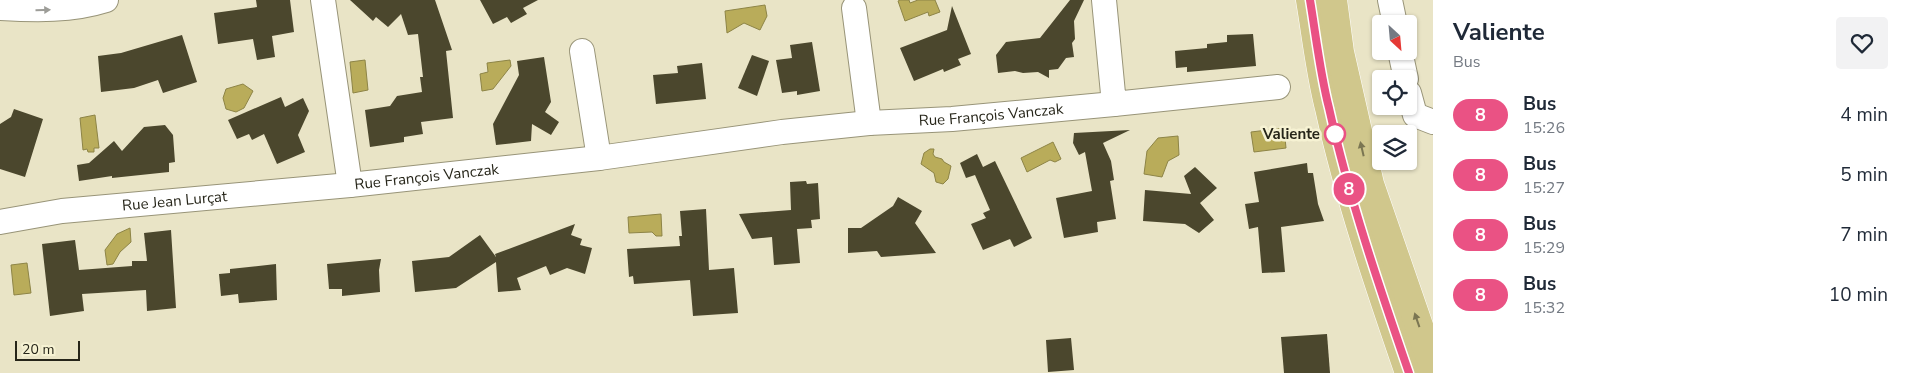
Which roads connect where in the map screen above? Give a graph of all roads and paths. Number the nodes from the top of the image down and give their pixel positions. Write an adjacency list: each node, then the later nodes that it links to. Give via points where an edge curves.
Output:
1 (323, 0): 17 (street, Rue François Vanczak)
2 (1104, 0): 12 (street)
3 (1310, 0): 20 (main road, via 1328,106 1354,209)
4 (1333, 0): 19 (main road, one-way to 4, via 1370,184 1340,52)
5 (1390, 0): 9 (street)
6 (96, 3): 7 (street, one-way to 6, via 39,10)
7 (0, 8)
8 (854, 8): 15 (street)
9 (1393, 15)
10 (582, 51): 16 (street)
11 (1278, 87): 12 (street, Rue François Vanczak)
12 (1114, 104): 15 (street, Rue François Vanczak)
13 (1415, 115): 14 (street)
14 (1433, 122)
15 (869, 123): 16 (street, Rue François Vanczak)
16 (599, 158): 17 (street, Rue François Vanczak)
17 (350, 186): 18 (street, Rue Jean Lurçat, via 62,211)
18 (0, 222)
19 (1433, 366)
20 (1409, 373)

